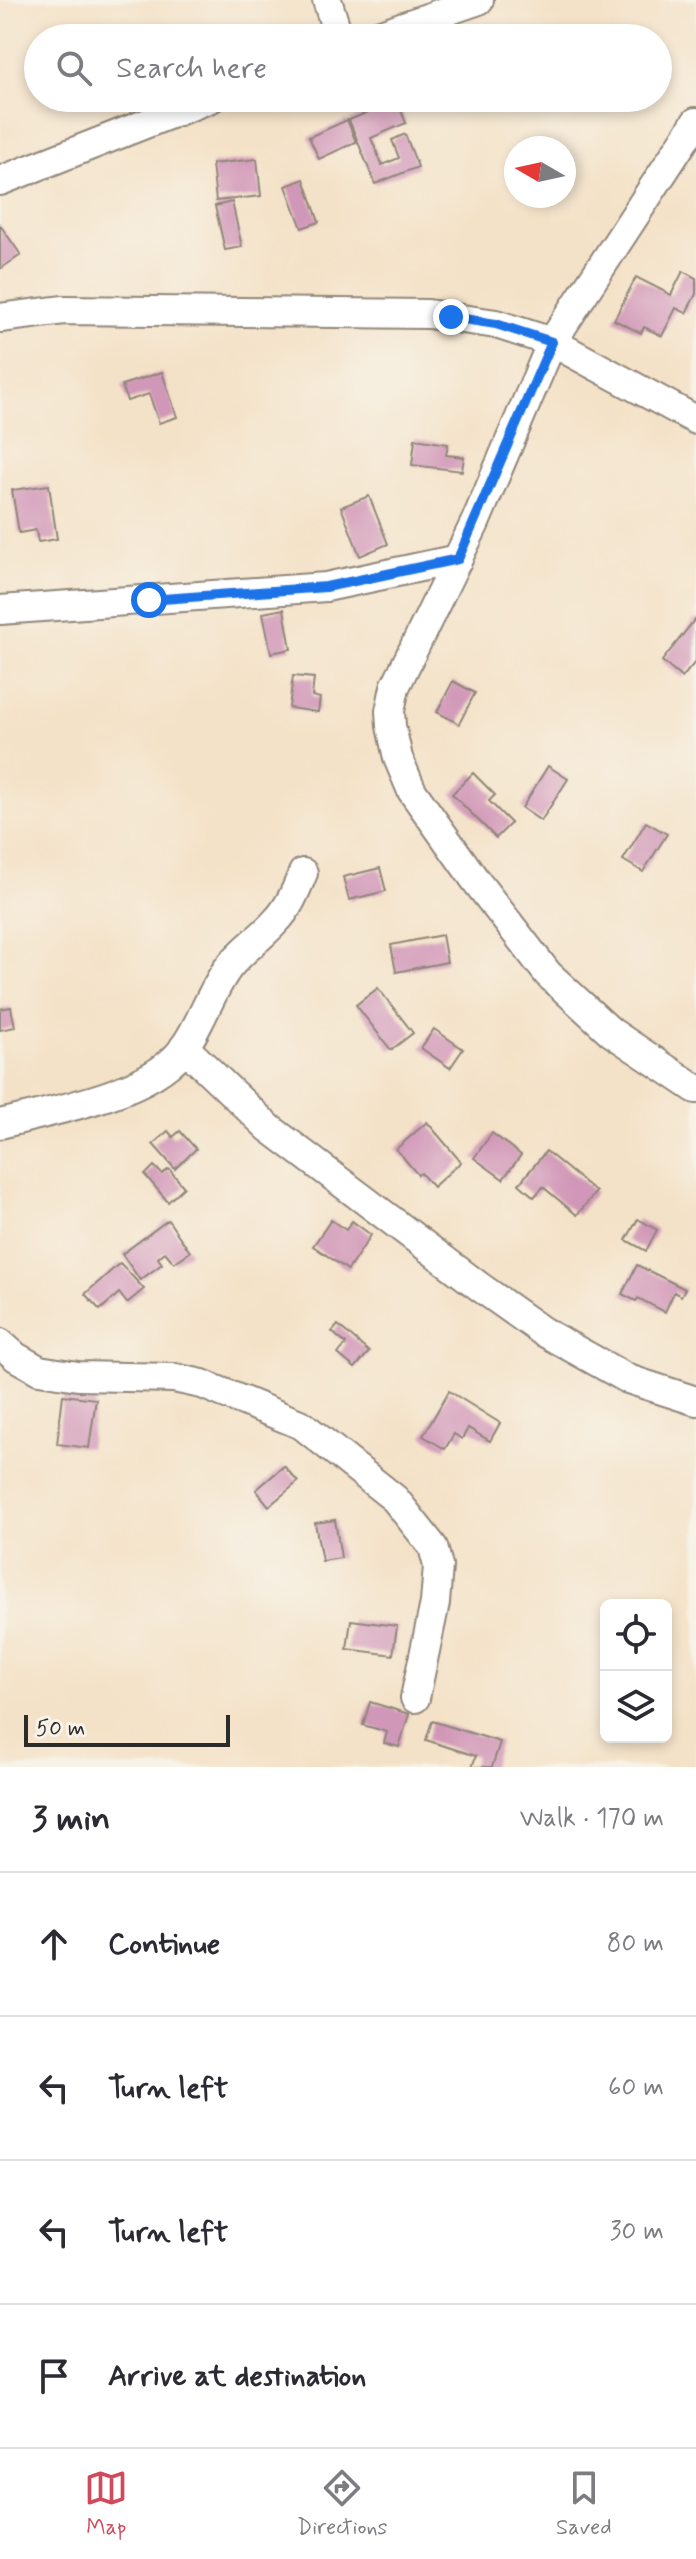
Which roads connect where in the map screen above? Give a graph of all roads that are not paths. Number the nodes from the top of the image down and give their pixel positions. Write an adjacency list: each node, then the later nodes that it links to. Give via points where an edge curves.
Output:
1 (327, 0): 3 (street)
2 (479, 0): 4 (street)
3 (335, 24)
4 (410, 24)
5 (175, 112): 7 (street)
6 (696, 122): 9 (street)
7 (0, 181)
8 (0, 318): 9 (street, via 64,310 428,314 496,324)
9 (552, 342): 10 (street); 11 (street)
10 (696, 420)
11 (458, 559): 12 (street, via 326,587); 15 (street, via 391,700 393,737 412,791 548,974 611,1032)
12 (0, 610)
13 (303, 873): 14 (street, via 278,920 213,990)
14 (184, 1047): 16 (street, via 170,1062 124,1089); 18 (street, via 269,1128 542,1331 628,1379)
15 (696, 1089)
16 (0, 1124)
17 (0, 1343): 19 (street, via 39,1370 202,1384 302,1425 395,1499 433,1547 438,1566)
18 (696, 1401)
19 (415, 1698)

